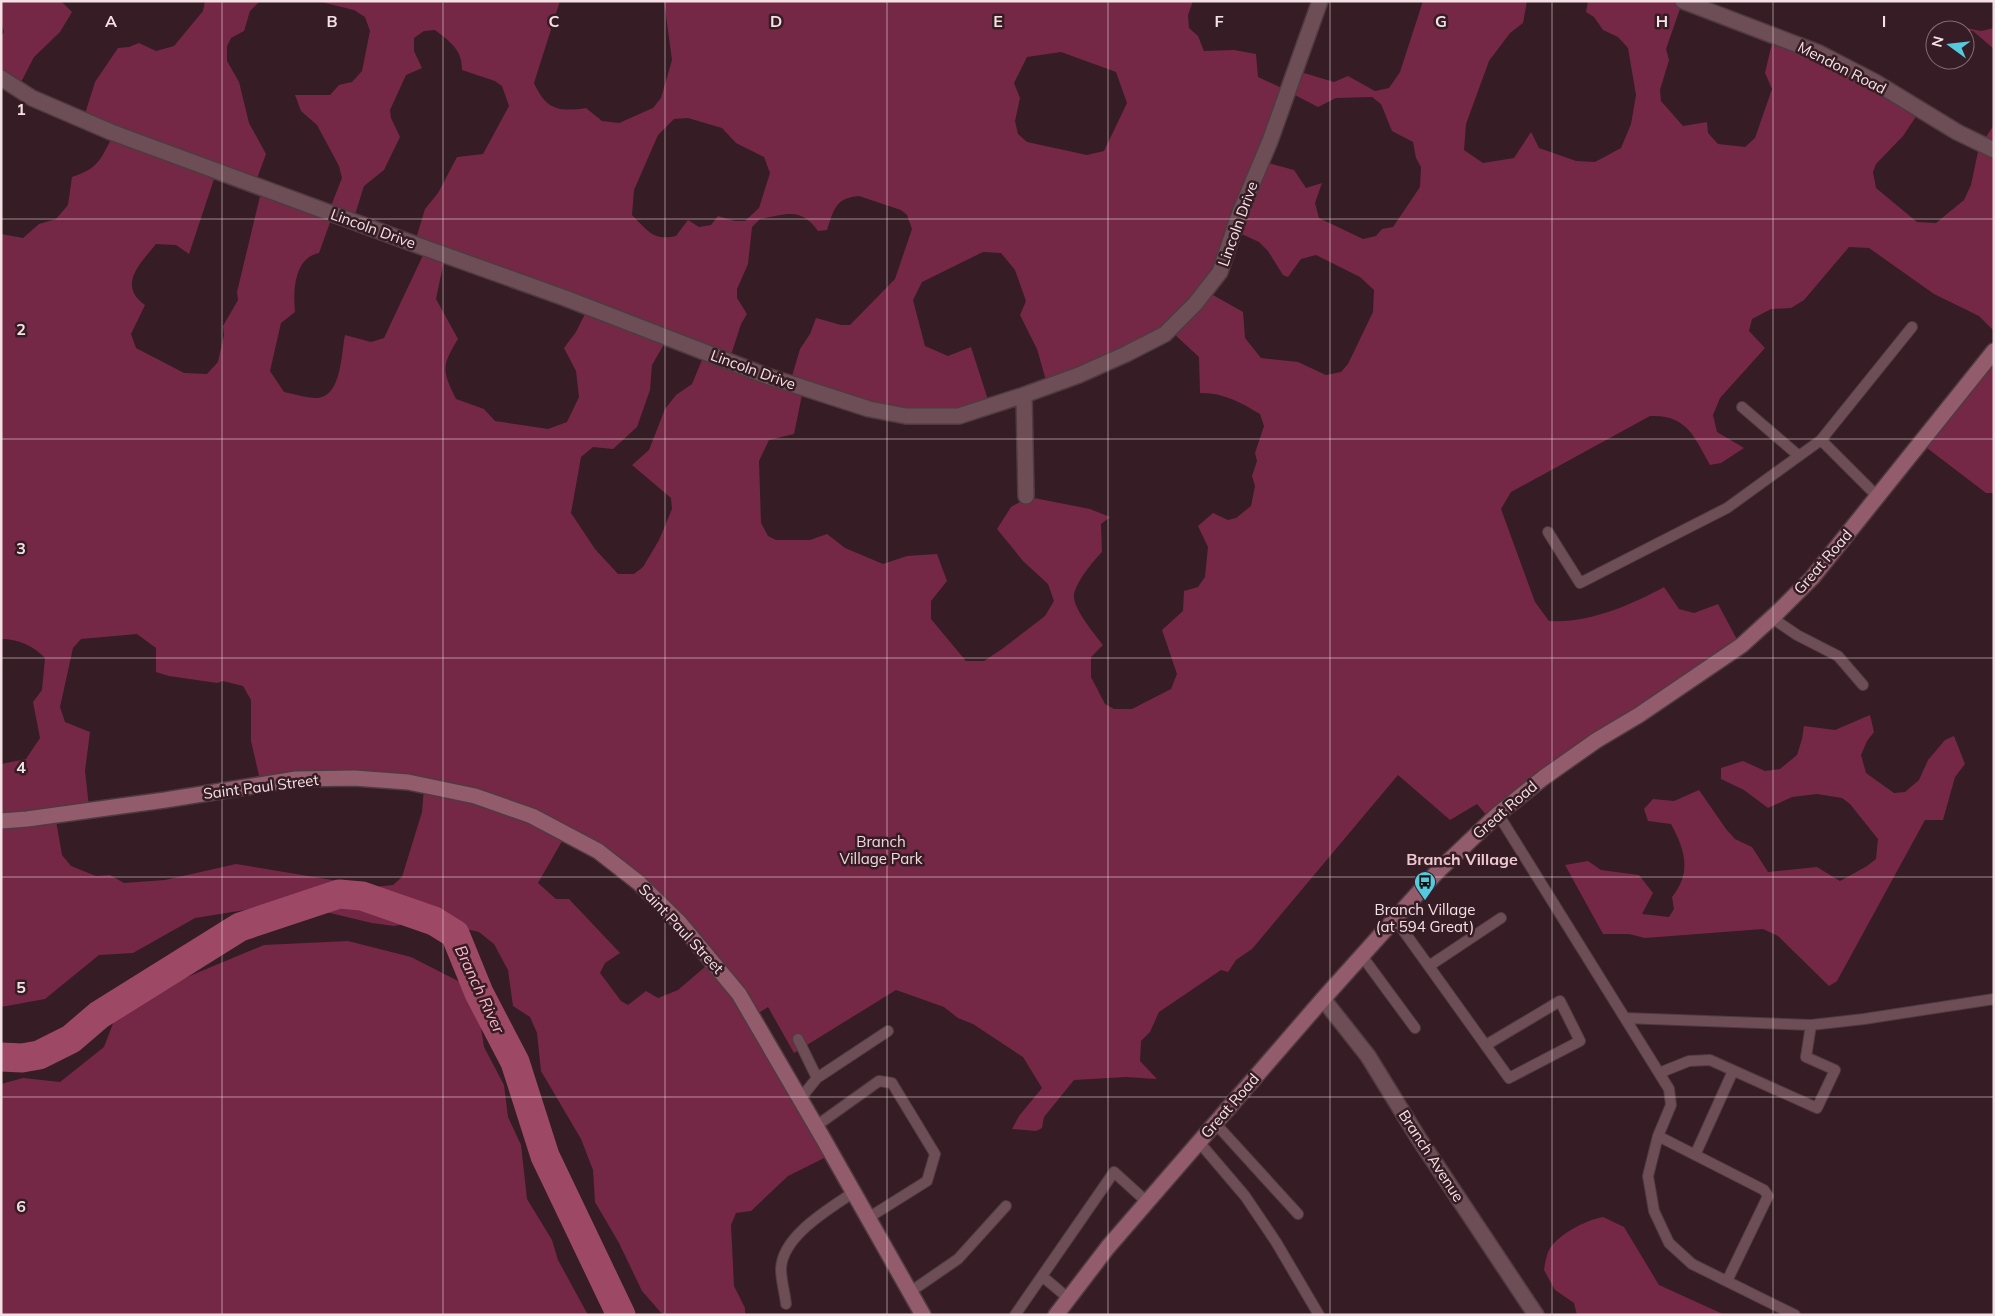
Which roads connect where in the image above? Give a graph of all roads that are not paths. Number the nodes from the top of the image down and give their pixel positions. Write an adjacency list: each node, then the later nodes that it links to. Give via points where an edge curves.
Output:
1 (1320, 1): 7 (street, Lincoln Drive, via 1220,272 1195,304 1165,334 1079,375)
2 (1683, 1): 4 (street, Mendon Road, via 1820,53)
3 (1, 78): 7 (street, Lincoln Drive, via 32,98 111,132 823,396 869,410 915,416 959,416)
4 (1994, 150)
5 (1912, 327): 9 (lane)
6 (1994, 351): 12 (main road, Great Road)
7 (1024, 395): 11 (street)
8 (1742, 407): 10 (lane)
9 (1821, 440): 10 (lane); 12 (lane)
10 (1799, 456): 13 (lane, via 1728,508 1580,583)
11 (1026, 496)
12 (1878, 497): 14 (main road, Great Road, via 1812,578)
13 (1548, 532)
14 (1772, 618): 15 (lane, via 1838,656); 16 (main road, Great Road, via 1742,644 1543,778)
15 (1863, 685)
16 (1498, 814): 19 (main road, Great Road, via 1437,872); 24 (lane)
17 (1, 820): 33 (main road, Saint Paul Street, via 27,819 296,780 354,778 408,782 475,796 532,816 598,851 639,883 679,922 739,994)
18 (1501, 918): 21 (lane)
19 (1395, 919): 20 (main road, Great Road); 21 (lane)
20 (1362, 956): 22 (main road, Great Road); 26 (lane)
21 (1429, 966): 29 (lane)
22 (1323, 999): 34 (main road, Great Road); 53 (street, Branch Avenue, via 1368,1056)
23 (1994, 999): 25 (lane)
24 (1625, 1018): 25 (lane); 31 (lane)
25 (1811, 1025): 30 (lane, via 1806,1057 1835,1070 1818,1108)
26 (1415, 1028)
27 (888, 1031): 32 (lane)
28 (798, 1039): 32 (lane)
29 (1486, 1045): 29 (lane, via 1509,1078 1580,1041 1560,1001)
30 (1733, 1070): 31 (lane, via 1710,1060 1689,1060); 38 (lane)
31 (1659, 1073): 36 (lane, via 1669,1089 1671,1105)
32 (817, 1078): 33 (lane)
33 (800, 1100): 35 (main road, Saint Paul Street)
34 (1215, 1124): 37 (main road, Great Road); 42 (lane)
35 (816, 1126): 39 (main road, Saint Paul Street); 43 (lane, via 879,1081 892,1083 935,1154 927,1181)
36 (1658, 1136): 38 (lane); 45 (lane, via 1648,1176 1654,1211 1669,1243 1692,1264)
37 (1199, 1142): 40 (main road, Great Road); 52 (lane, via 1245,1196)
38 (1694, 1154): 45 (lane, via 1764,1190 1768,1196)
39 (854, 1192): 43 (main road, Saint Paul Street); 48 (lane, via 796,1235 786,1251 781,1268)
40 (1146, 1202): 44 (lane, via 1114,1172); 47 (main road, Great Road)
41 (1006, 1206): 46 (lane, via 958,1259)
42 (1298, 1214)
43 (868, 1218): 46 (main road, Saint Paul Street)
44 (1042, 1276): 47 (lane); 50 (lane)
45 (1727, 1281): 54 (lane)
46 (910, 1292): 49 (main road, Saint Paul Street)
47 (1068, 1298): 51 (main road, Great Road)
48 (786, 1304)
49 (923, 1315)
50 (1015, 1315)
51 (1056, 1315)
52 (1319, 1315)
53 (1536, 1315)
54 (1795, 1315)

